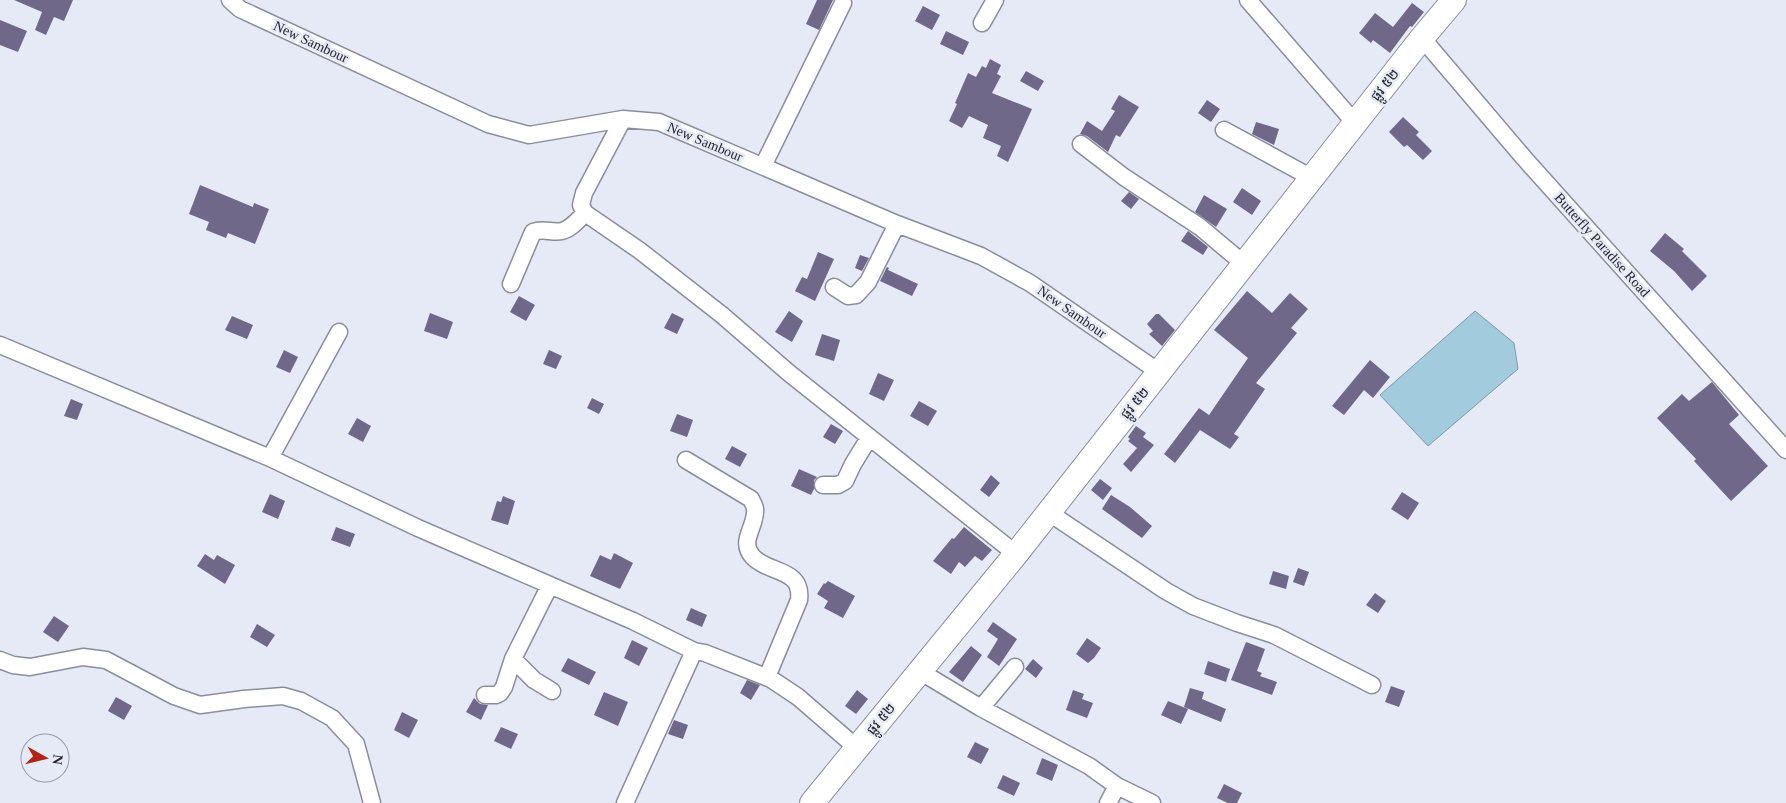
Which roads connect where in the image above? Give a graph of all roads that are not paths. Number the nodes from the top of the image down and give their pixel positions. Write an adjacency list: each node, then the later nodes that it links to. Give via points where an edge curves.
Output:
1 (230, 0): 8 (street, New Sambour, via 240,9 488,124 528,135)
2 (995, 0): 6 (street)
3 (1248, 0): 9 (street)
4 (1454, 0): 7 (street, ផ្លូវ ៥២)
5 (843, 3): 12 (street)
6 (982, 23)
7 (1422, 38): 9 (street, ផ្លូវ ៥២); 23 (street, Butterfly Paradise Road, via 1524,158)
8 (623, 118): 12 (street, New Sambour, via 659,122); 14 (street, via 584,193 580,205)
9 (1355, 123): 13 (street, ផ្លូវ ៥២)
10 (1224, 130): 13 (street)
11 (1081, 144): 16 (street, via 1200,227)
12 (763, 166): 15 (street, New Sambour)
13 (1312, 178): 16 (street, ផ្លូវ ៥២)
14 (585, 213): 17 (street, via 561,231 533,232); 22 (street, via 639,250 722,315)
15 (897, 224): 18 (street, via 872,274 856,295 848,296); 21 (street, New Sambour, via 981,256 1030,283)
16 (1244, 264): 21 (street, ផ្លូវ ៥២)
17 (511, 284)
18 (834, 287)
19 (339, 332): 24 (street)
20 (0, 345): 24 (street)
21 (1159, 372): 27 (street, ផ្លូវ ៥២)
22 (869, 438): 26 (street, via 845,481 838,486); 28 (street)
23 (1786, 450)
24 (270, 458): 29 (street, via 418,528)
25 (686, 460): 35 (street, via 751,499 755,508 747,539 748,548 753,557 794,579 799,587 799,600)
26 (823, 485)
27 (1048, 512): 28 (street, ផ្លូវ ៥២); 36 (street, via 1166,591 1194,606 1274,635)
28 (1016, 554): 34 (street, ផ្លូវ ៥២)
29 (550, 585): 30 (street); 31 (street)
30 (694, 651): 35 (street); 43 (street)
31 (513, 659): 37 (street, via 534,680); 38 (street, via 500,693)
32 (0, 660): 42 (street, via 13,666 30,667 84,658 106,660 174,696 200,705 283,696 301,700 332,718 356,744)
33 (1015, 667): 39 (street)
34 (921, 672): 39 (street); 40 (street, ផ្លូវ ៥២)
35 (767, 677): 40 (street, via 798,697)
36 (1372, 685)
37 (552, 691)
38 (485, 695)
39 (981, 708): 41 (street, via 1089,766)
40 (856, 748): 44 (street, ផ្លូវ ៥២)
41 (1117, 786): 45 (street); 46 (street)
42 (372, 803)
43 (625, 803)
44 (812, 803)
45 (1108, 803)
46 (1152, 803)

